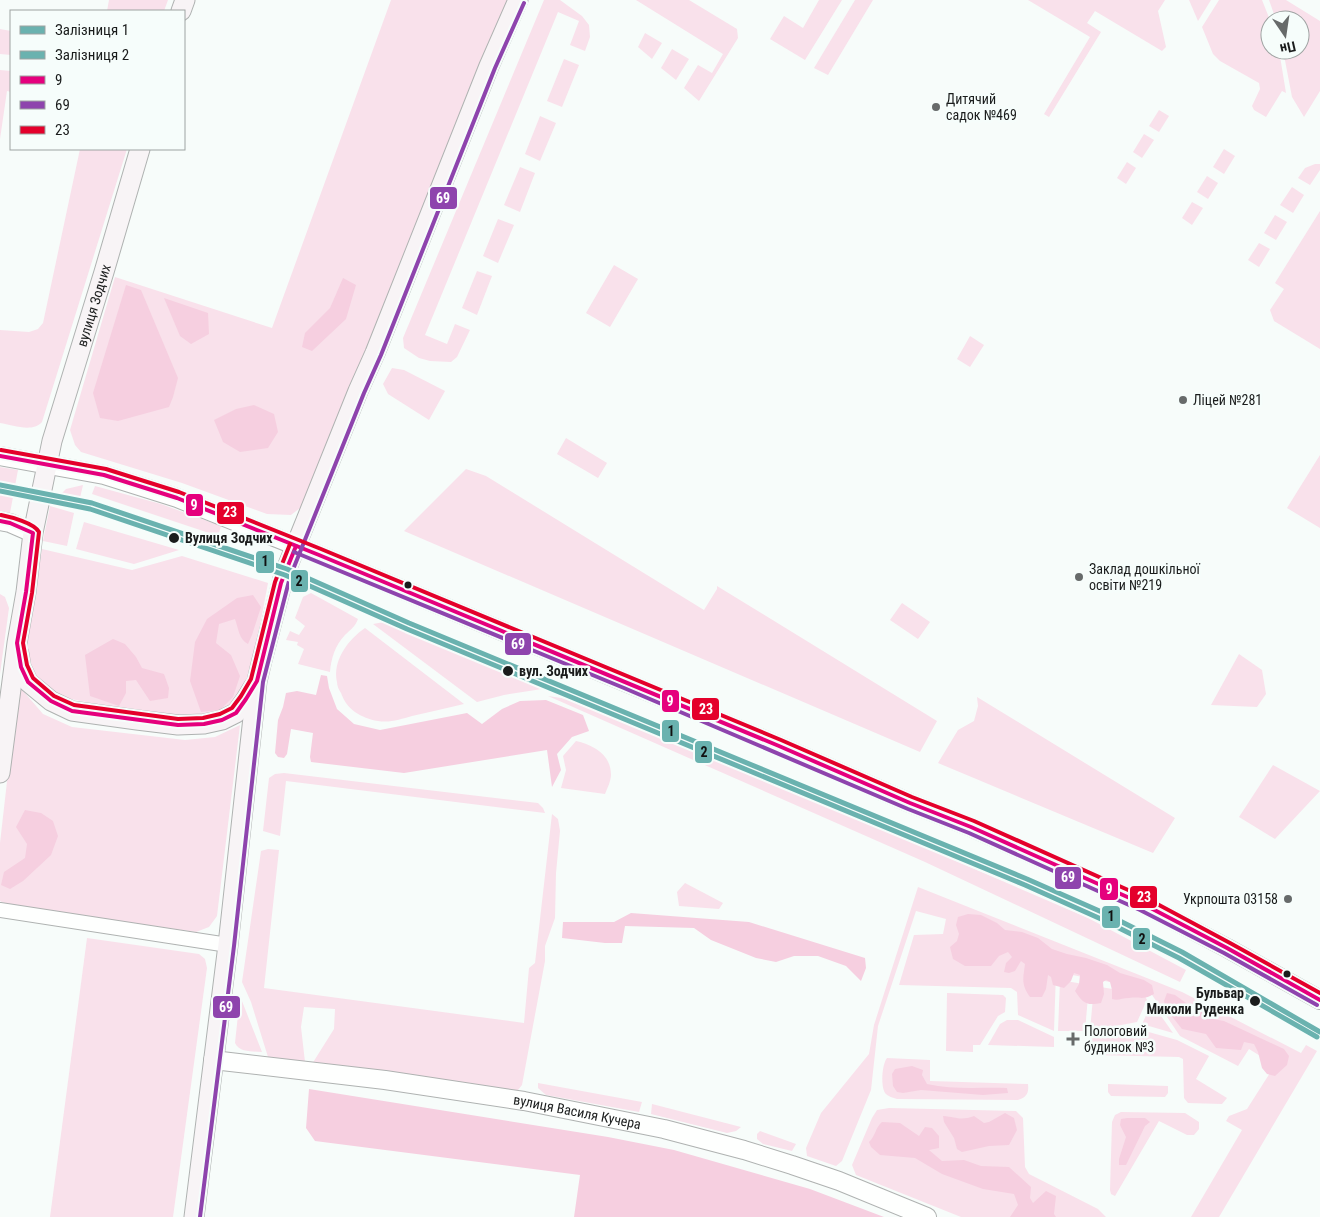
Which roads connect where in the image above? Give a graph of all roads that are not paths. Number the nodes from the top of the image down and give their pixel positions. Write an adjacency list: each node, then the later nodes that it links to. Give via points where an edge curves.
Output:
1 (518, 0): 7 (main road)
2 (140, 150): 4 (main road, вулиця Зодчих)
3 (0, 456): 4 (street)
4 (47, 464): 6 (main road, вулиця Зодчих); 7 (street, via 104,475 177,498)
5 (0, 521): 6 (street, via 10,522)
6 (33, 534): 8 (main road, вулиця Зодчих)
7 (296, 546): 9 (main road, via 281,583); 13 (street, via 971,827 1143,904)
8 (17, 643): 9 (main road, via 21,667 28,682 51,701 72,711 178,725 204,724 236,713); 10 (main road, вулиця Зодчих)
9 (257, 681): 12 (main road)
10 (0, 773)
11 (0, 910): 12 (street)
12 (228, 945): 14 (main road)
13 (1320, 1000)
14 (213, 1060): 15 (main road); 16 (street, вулиця Василя Кучера, via 385,1080 524,1101 633,1123 792,1165)
15 (194, 1217)
16 (927, 1217)

